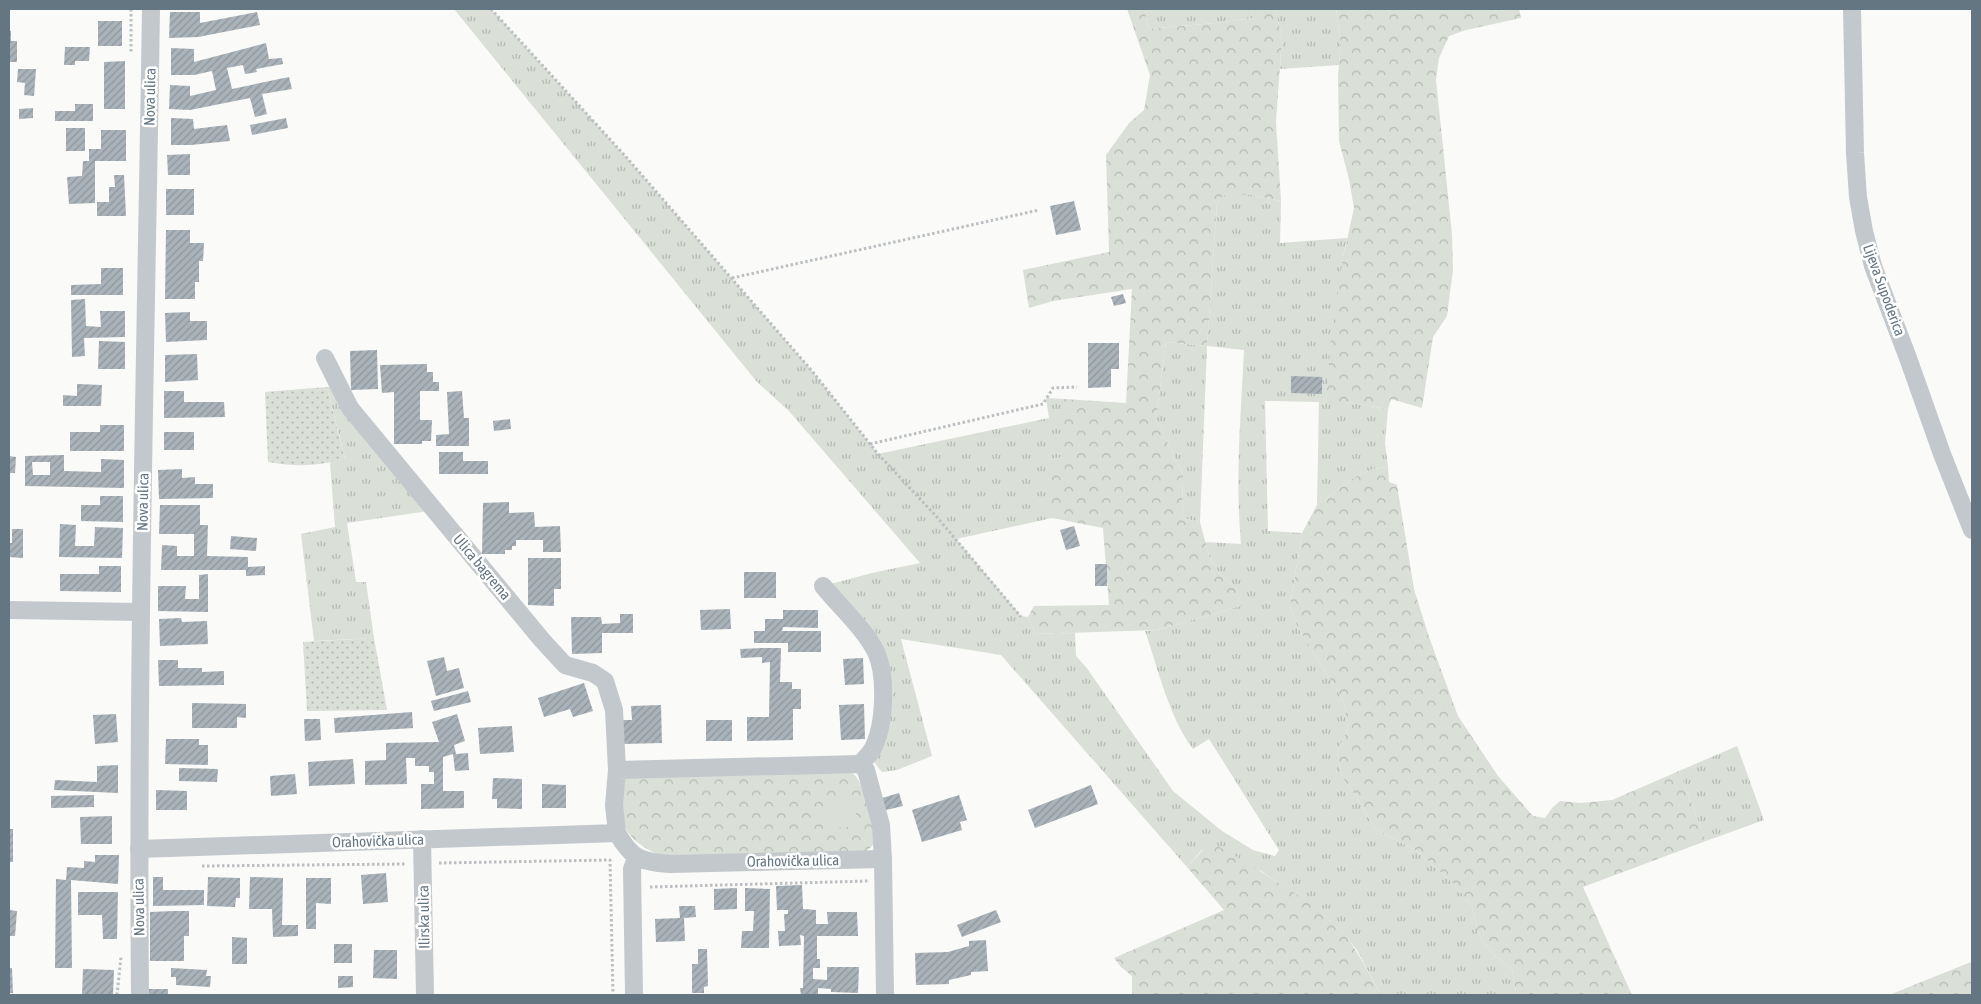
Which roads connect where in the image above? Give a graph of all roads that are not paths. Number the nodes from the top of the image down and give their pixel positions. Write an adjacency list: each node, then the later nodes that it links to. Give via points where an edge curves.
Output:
1 (151, 9): 7 (street, Nova ulica)
2 (1852, 9): 4 (street, Lijeva Supoderica, via 1855,153 1864,231 1873,266)
3 (325, 358): 9 (street, Ulica bagrema, via 350,408 542,640 565,665 593,673 605,681 614,710)
4 (1972, 530)
5 (823, 586): 8 (street, via 860,630 875,651 880,665 882,706 879,732 872,750)
6 (9, 610): 7 (street)
7 (141, 612): 12 (street, Nova ulica)
8 (860, 764): 9 (street); 14 (street, via 866,770 881,825)
9 (617, 770): 10 (street, via 614,805)
10 (617, 833): 11 (street, Orahovička ulica); 13 (street)
11 (422, 839): 12 (street, Orahovička ulica); 16 (street, Ilirska ulica)
12 (139, 849): 15 (street, Nova ulica)
13 (636, 858): 14 (street, Orahovička ulica, via 670,864); 17 (street, via 632,870)
14 (883, 859): 18 (street)
15 (140, 995)
16 (425, 995)
17 (634, 995)
18 (885, 995)

